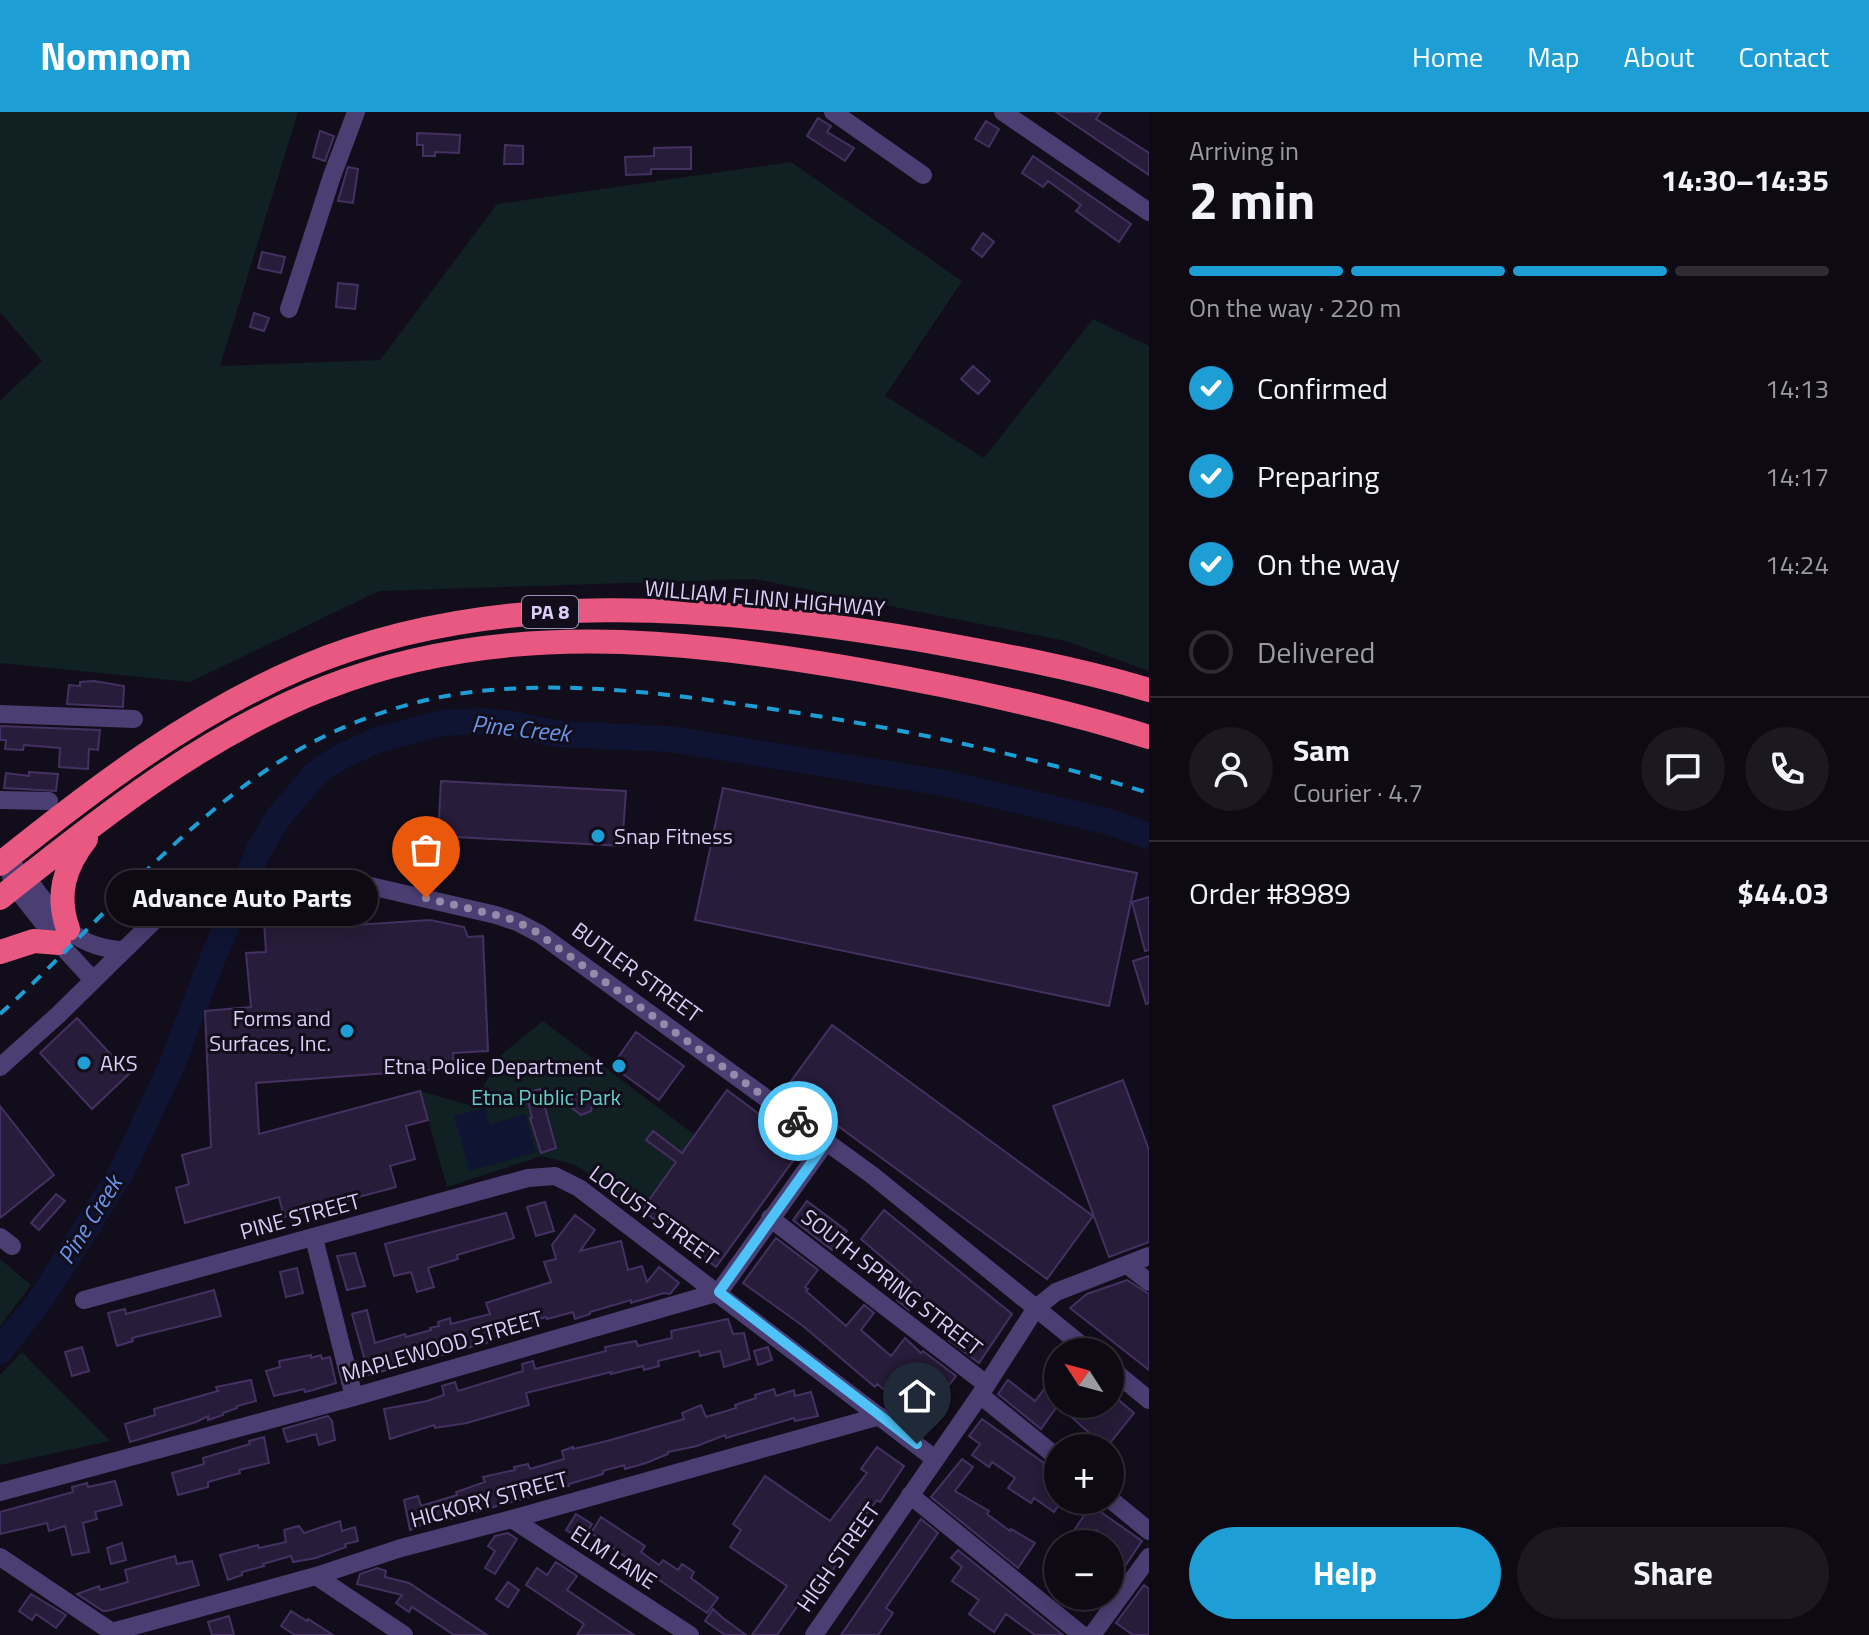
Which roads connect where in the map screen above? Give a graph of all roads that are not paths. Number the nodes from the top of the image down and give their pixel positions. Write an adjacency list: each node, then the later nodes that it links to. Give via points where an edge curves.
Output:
1 (356, 112): 6 (street)
2 (833, 112): 4 (street)
3 (1003, 112): 5 (street)
4 (923, 175)
5 (1149, 212)
6 (289, 309)
7 (1149, 690): 14 (highway, WILLIAM FLINN HIGHWAY / PA 8, via 981,651 740,617 603,611 456,623 334,655 241,697 147,753)
8 (0, 714): 9 (street)
9 (134, 719)
10 (1149, 737): 13 (highway, PA 8, via 983,693 812,662 624,641 516,643 406,663 298,700 218,740)
11 (0, 800): 12 (street)
12 (49, 801)
13 (104, 818): 15 (highway, PA 8); 16 (highway, via 65,874)
14 (2, 860): 15 (street)
15 (14, 887): 16 (street)
16 (63, 936): 17 (street, via 93,947); 18 (highway); 19 (street)
17 (124, 950): 19 (street, BUTLER STREET); 21 (street, BUTLER STREET, via 176,901 218,886 274,878 358,881 496,915 525,925)
18 (0, 952)
19 (93, 980): 20 (street, BUTLER STREET)
20 (0, 1067)
21 (826, 1142): 23 (street); 30 (street, BUTLER STREET)
22 (528, 1178): 24 (street, PINE STREET); 28 (street, LOCUST STREET, via 555,1176 579,1188)
23 (770, 1218): 28 (street); 33 (street, SOUTH SPRING STREET)
24 (314, 1238): 29 (street, PINE STREET); 34 (street)
25 (1149, 1256): 26 (street)
26 (1127, 1265): 27 (street); 30 (street, via 1056,1292)
27 (1149, 1282)
28 (719, 1292): 34 (street, MAPLEWOOD STREET); 36 (street, LOCUST STREET)
29 (84, 1300)
30 (1036, 1308): 31 (street, BUTLER STREET); 33 (street, HIGH STREET)
31 (1073, 1338)
32 (1124, 1379): 35 (street)
33 (983, 1390): 37 (street); 38 (street, HIGH STREET)
34 (354, 1397): 39 (street, MAPLEWOOD STREET)
35 (1149, 1400)
36 (880, 1416): 38 (street, LOCUST STREET); 42 (street, HICKORY STREET)
37 (1044, 1445)
38 (935, 1459): 40 (street, HIGH STREET)
39 (0, 1492)
40 (910, 1495): 49 (street, HIGH STREET); 50 (street)
41 (1124, 1510): 43 (street)
42 (512, 1519): 46 (street, HICKORY STREET); 48 (street, ELM LANE)
43 (1149, 1531)
44 (0, 1557): 46 (street, HICKORY STREET, via 112,1632)
45 (1149, 1557): 51 (street)
46 (316, 1576): 47 (street)
47 (404, 1635)
48 (690, 1635)
49 (814, 1635)
50 (1082, 1635)
51 (1092, 1635)

